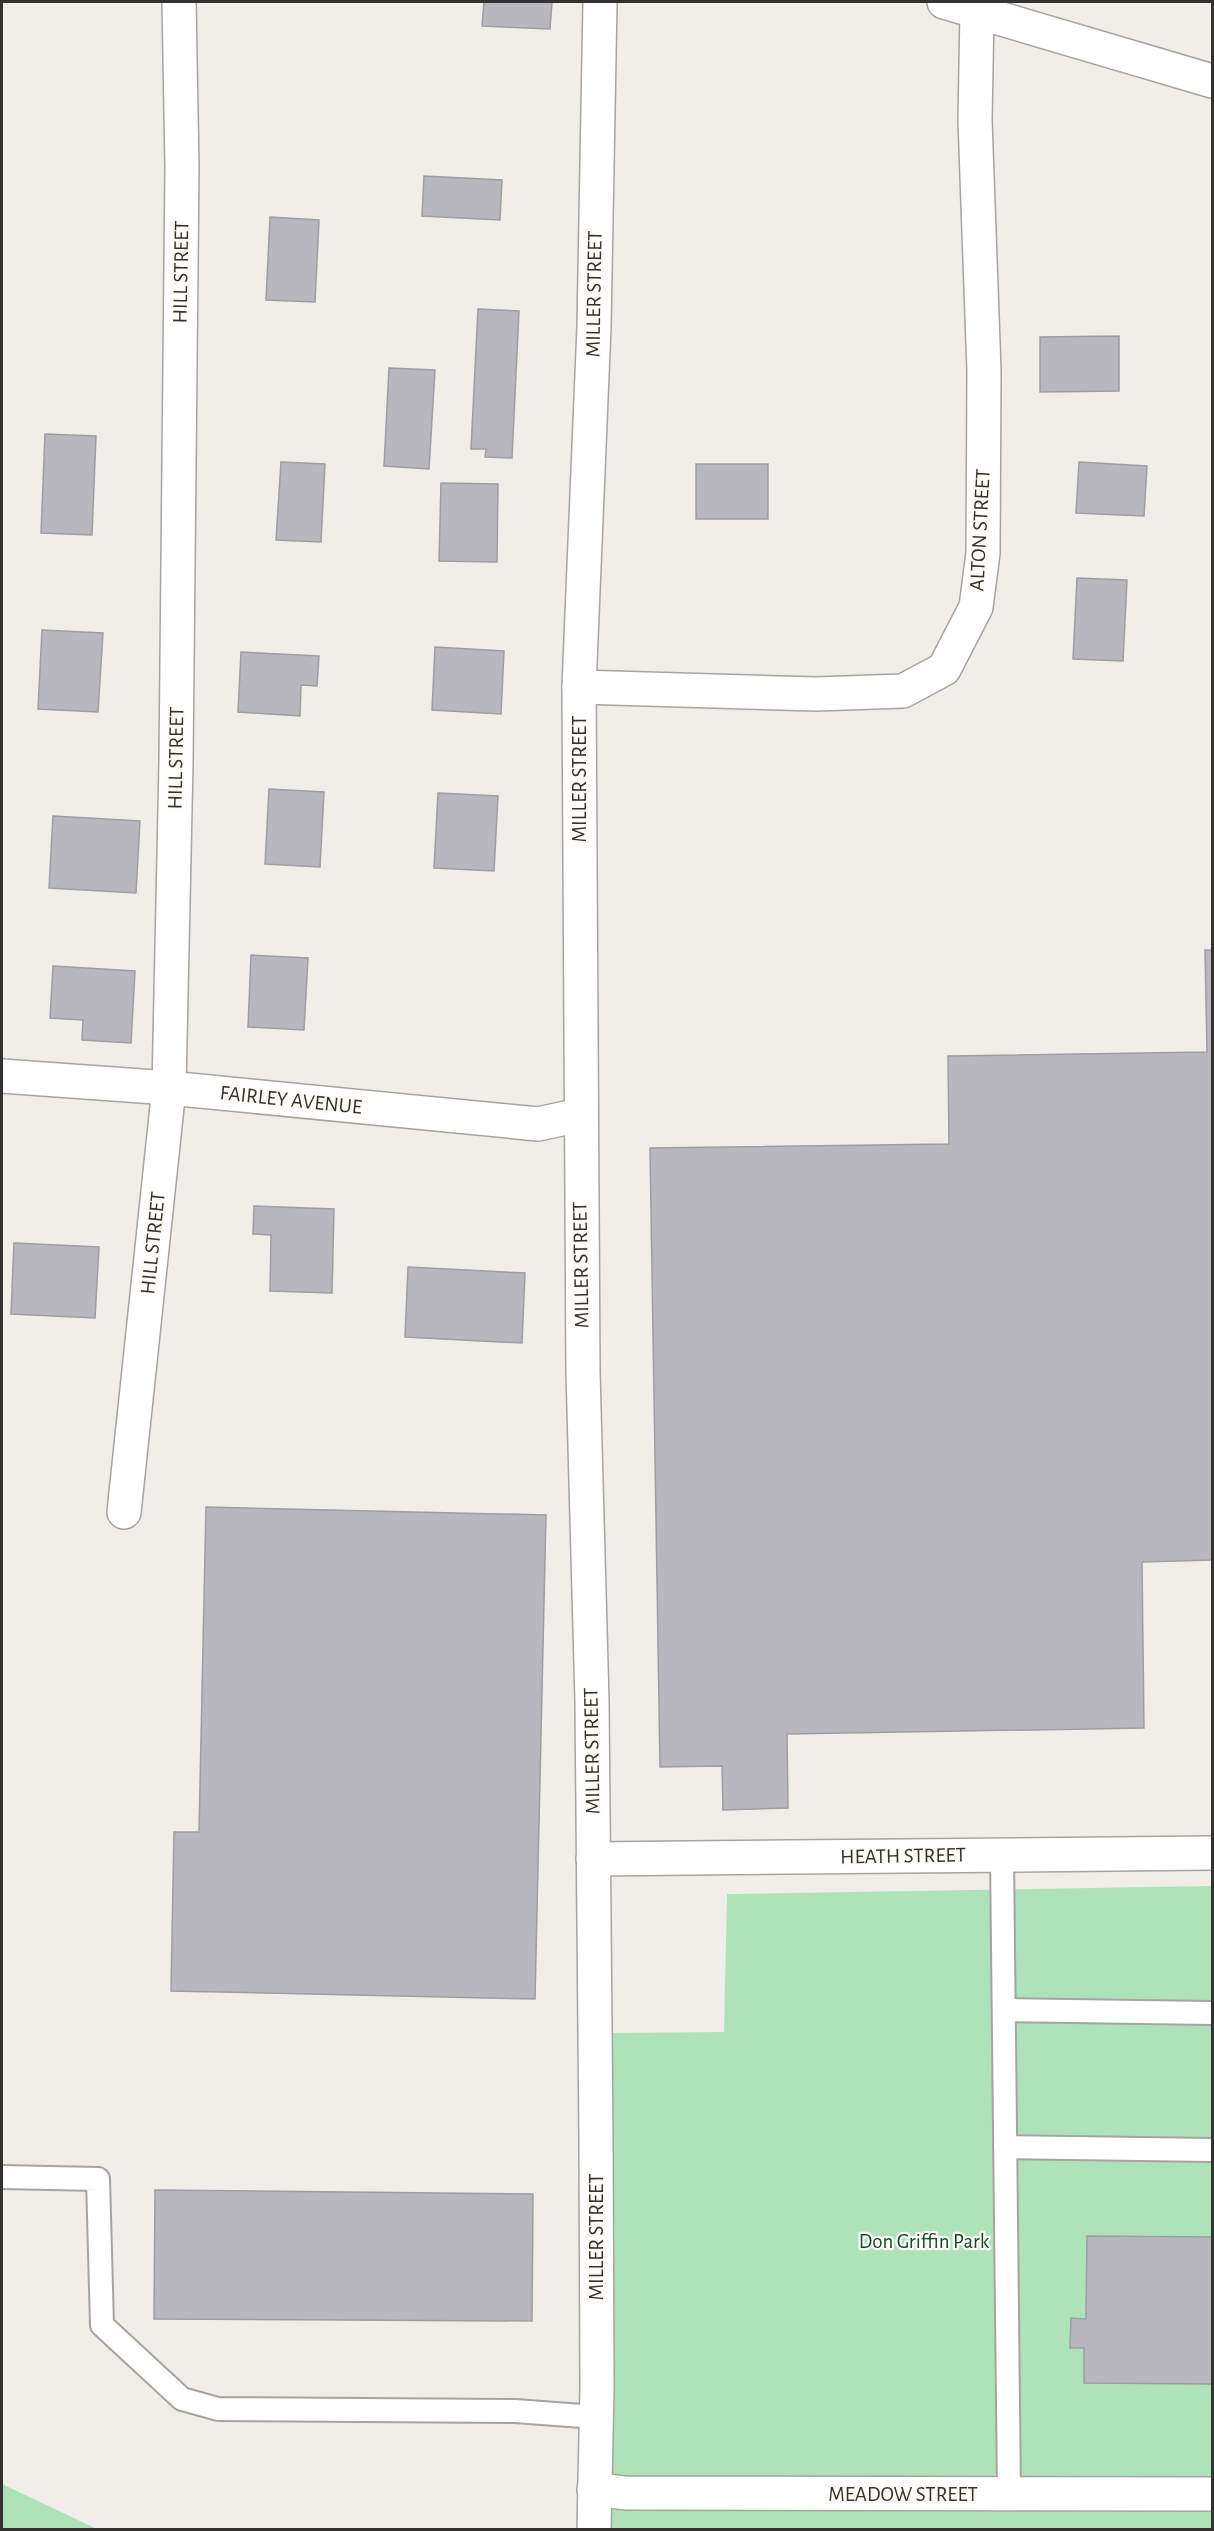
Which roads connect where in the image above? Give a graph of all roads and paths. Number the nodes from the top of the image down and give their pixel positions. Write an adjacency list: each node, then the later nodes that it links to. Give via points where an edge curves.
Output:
1 (179, 2): 8 (street, HILL STREET, via 182,167)
2 (600, 2): 6 (street, MILLER STREET, via 594,327)
3 (944, 2): 4 (street)
4 (978, 12): 5 (street); 6 (street, ALTON STREET, via 975,120 984,371 983,553 976,607 944,669 903,691 804,694)
5 (1212, 81)
6 (579, 687): 9 (street, MILLER STREET)
7 (2, 1077): 8 (street, FAIRLEY AVENUE)
8 (169, 1088): 9 (street, FAIRLEY AVENUE, via 538,1124); 10 (street, HILL STREET)
9 (580, 1115): 13 (street, MILLER STREET)
10 (124, 1512)
11 (1212, 1853): 12 (street, HEATH STREET)
12 (1002, 1855): 13 (street, HEATH STREET); 14 (lane)
13 (593, 1859): 19 (street, MILLER STREET)
14 (1004, 2010): 15 (lane); 16 (lane)
15 (1212, 2013)
16 (1005, 2147): 17 (lane); 21 (lane)
17 (1212, 2150)
18 (2, 2176): 19 (lane, via 98,2179 102,2325 182,2399 218,2409 515,2411)
19 (596, 2417): 20 (street, MILLER STREET)
20 (594, 2489): 21 (street, MEADOW STREET, via 637,2493); 23 (street, MILLER STREET)
21 (1009, 2494): 22 (street, MEADOW STREET)
22 (1212, 2494)
23 (594, 2529)

